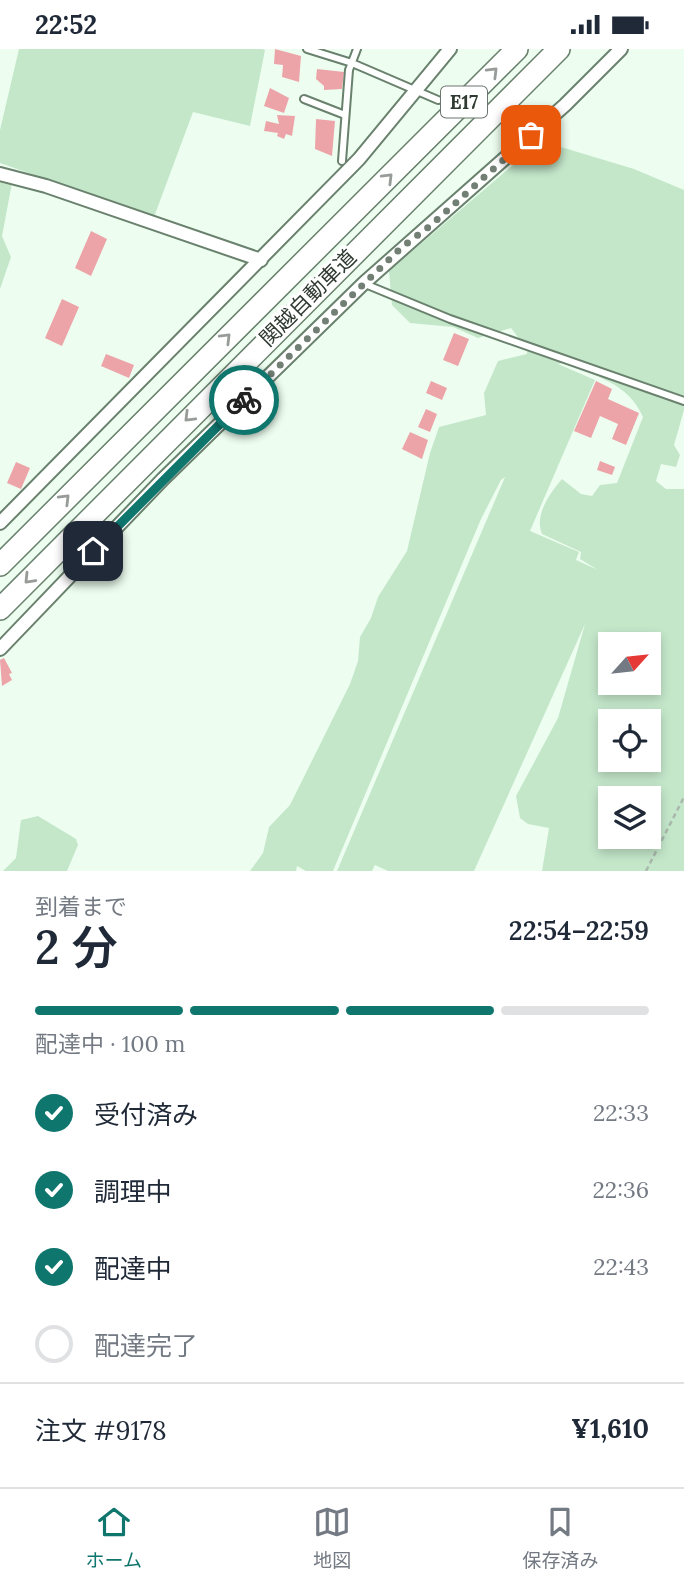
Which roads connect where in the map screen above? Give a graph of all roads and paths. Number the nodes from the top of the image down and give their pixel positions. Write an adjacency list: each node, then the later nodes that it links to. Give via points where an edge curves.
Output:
1 (307, 49): 7 (lane)
2 (357, 49): 7 (lane)
3 (450, 49): 8 (street)
4 (517, 49): 20 (highway, 関越自動車道 / E17, one-way to 4)
5 (559, 49): 21 (highway, 関越自動車道 / E17, one-way to 21)
6 (621, 49): 13 (street)
7 (352, 63): 8 (lane); 11 (lane)
8 (414, 92): 10 (lane); 16 (street, via 359,159)
9 (304, 99): 11 (lane)
10 (438, 100)
11 (345, 115): 14 (lane)
12 (509, 126): 13 (lane)
13 (531, 135): 17 (street)
14 (342, 161)
15 (0, 174): 16 (street)
16 (261, 260): 19 (street)
17 (364, 283): 18 (lane, via 450,319); 22 (street, via 163,479)
18 (684, 401)
19 (0, 523)
20 (0, 565)
21 (0, 609)
22 (0, 649)
23 (684, 797): 24 (path)
24 (646, 871)

